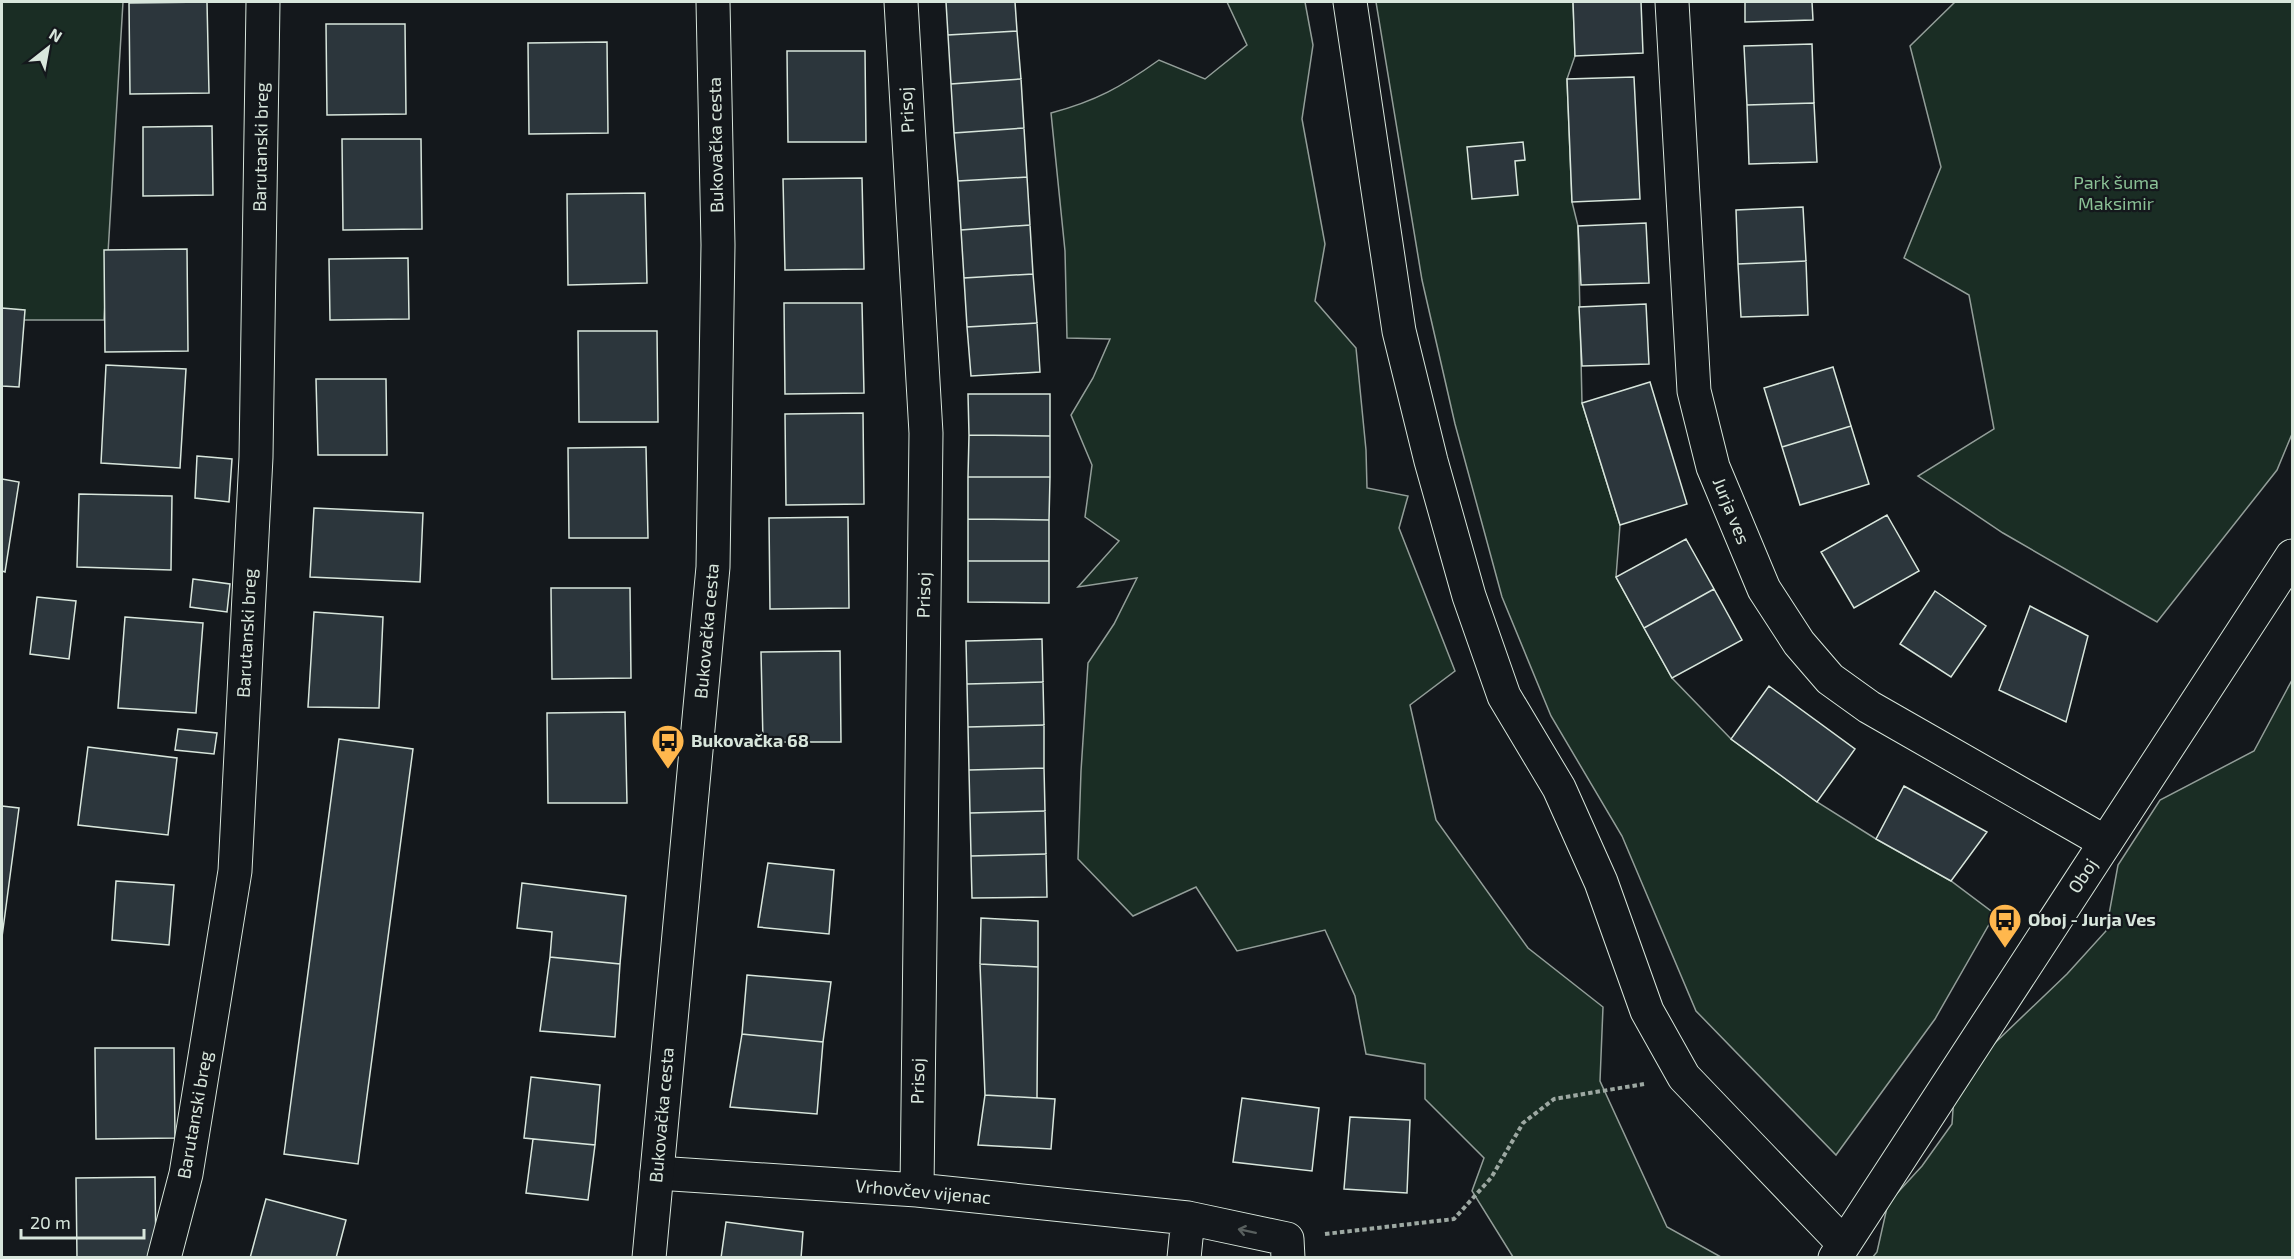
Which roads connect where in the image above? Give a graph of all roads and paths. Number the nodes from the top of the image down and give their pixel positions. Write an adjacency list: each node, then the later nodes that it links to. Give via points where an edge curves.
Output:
1 (263, 2): 14 (street, Barutanski breg, via 256,457 235,871 186,1174)
2 (713, 2): 9 (street, Bukovačka cesta, via 718,245 713,567)
3 (901, 2): 10 (street, Prisoj, via 926,434)
4 (1350, 2): 8 (street, via 1399,331 1469,596 1504,696 1559,788 1601,882 1647,1011)
5 (1672, 2): 7 (street, Jurja ves, via 1694,391 1713,467 1764,589 1799,643 1830,679 1869,707)
6 (2292, 556): 7 (street, Oboj)
7 (2105, 842): 13 (street, Oboj)
8 (1684, 1077): 12 (path, via 1554,1099 1523,1123 1491,1178 1454,1219); 13 (street)
9 (657, 1173): 10 (street, Vrhovčev vijenac); 15 (street, Bukovačka cesta)
10 (917, 1190): 11 (street, Vrhovčev vijenac)
11 (1188, 1218): 16 (street); 17 (street, Vrhovčev vijenac, one-way to 11, via 1287,1239)
12 (1357, 1229)
13 (1839, 1250)
14 (164, 1257)
15 (649, 1257)
16 (1184, 1257)
17 (1288, 1257)

